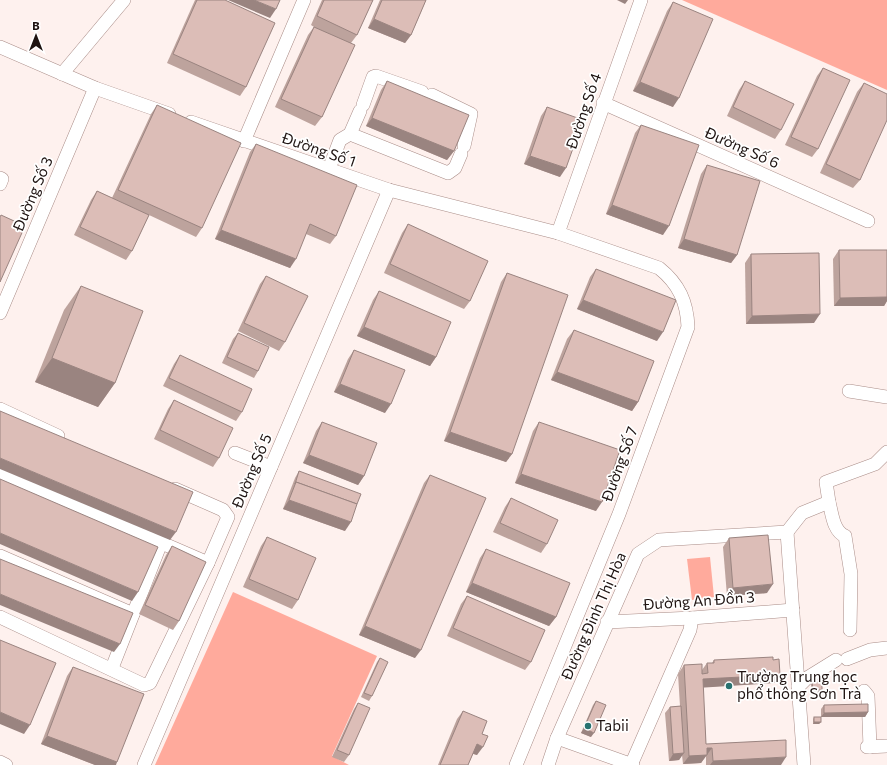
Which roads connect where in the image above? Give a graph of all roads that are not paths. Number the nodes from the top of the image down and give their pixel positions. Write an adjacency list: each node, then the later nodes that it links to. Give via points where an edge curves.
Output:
1 (124, 0): 5 (street)
2 (304, 0): 9 (street)
3 (641, 0): 7 (street, Đường Số 4)
4 (0, 47): 5 (street, Đường Số 1)
5 (62, 74): 6 (street, Đường Số 1)
6 (95, 88): 9 (street, Đường Số 1); 16 (street, Đường Số 3)
7 (603, 103): 14 (street, Đường Số 6); 15 (street, Đường Số 4)
8 (350, 134): 8 (street, via 373,77 376,76 427,93 471,114 455,168 448,173); 10 (street, via 340,140)
9 (244, 141): 10 (street, Đường Số 1)
10 (329, 170): 13 (street, Đường Số 1)
11 (0, 178): 12 (street)
12 (0, 184)
13 (389, 190): 15 (street, Đường Số 1); 23 (street, Đường Số 5)
14 (868, 221)
15 (563, 235): 46 (street, Đường Số 7, via 659,268 670,277 682,295 688,327 619,514)
16 (0, 312)
17 (849, 391): 18 (street)
18 (887, 397)
19 (0, 409): 20 (street)
20 (67, 440)
21 (887, 452): 26 (street, via 874,464 826,482)
22 (235, 454): 23 (street)
23 (271, 468): 45 (street, Đường Số 5)
24 (0, 473): 28 (street)
25 (164, 484): 30 (street, via 226,513 228,517)
26 (830, 502): 27 (street, via 802,513); 36 (street, via 836,529 839,534 845,536 850,574)
27 (787, 532): 31 (street); 35 (street, Đường Đinh Thị Hòa, via 660,540 638,554)
28 (161, 543): 30 (street); 32 (street)
29 (0, 556): 32 (street)
30 (208, 563): 38 (street, via 150,683 144,685)
31 (793, 610): 34 (street, Đường An Đồn 3); 39 (street)
32 (133, 614): 38 (street)
33 (0, 617): 38 (street)
34 (692, 618): 35 (street, Đường An Đồn 3); 48 (street, via 690,630)
35 (607, 622): 41 (street, Đường Đinh Thị Hòa)
36 (850, 630)
37 (887, 648): 39 (street, via 870,650 841,660 807,678)
38 (112, 668)
39 (798, 687): 49 (street)
40 (864, 691): 42 (street, via 868,696 869,747)
41 (558, 738): 47 (street, Đường Đinh Thị Hòa); 48 (street)
42 (887, 746)
43 (0, 762): 44 (street)
44 (6, 765)
45 (144, 765)
46 (516, 765)
47 (548, 765)
48 (632, 765)
49 (804, 765)

